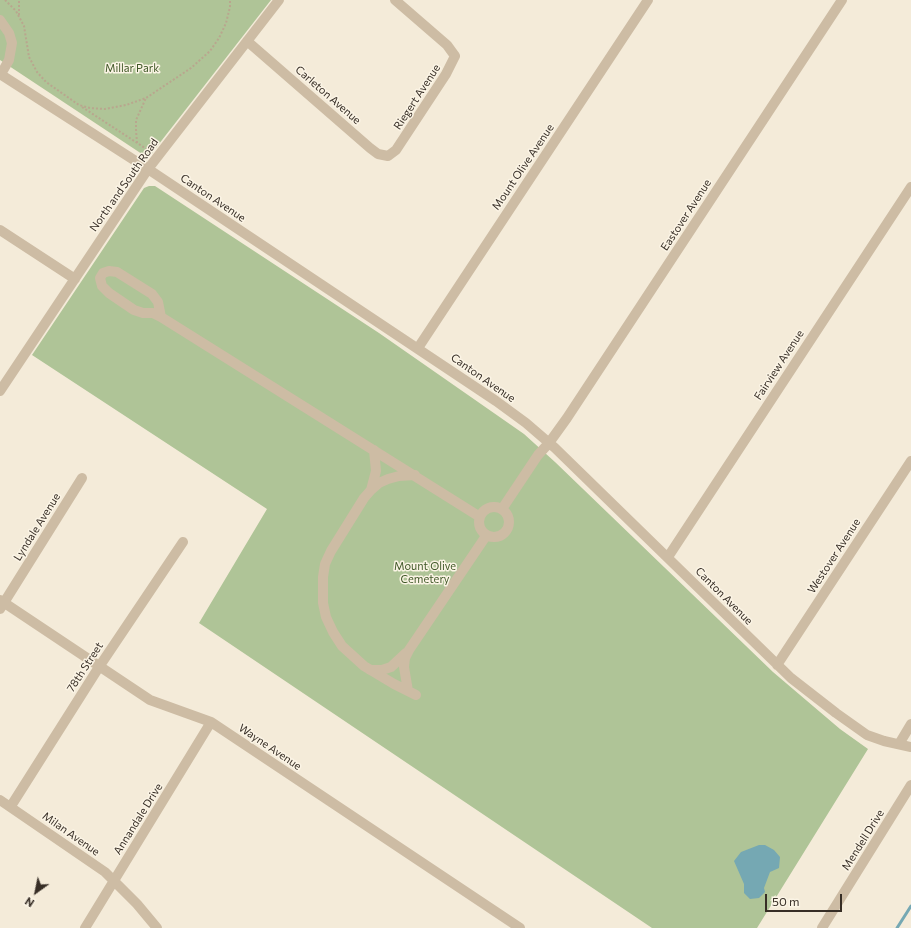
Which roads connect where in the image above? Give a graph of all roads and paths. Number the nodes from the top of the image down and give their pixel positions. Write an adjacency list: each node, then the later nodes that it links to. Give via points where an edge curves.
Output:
1 (5, 0): 8 (path)
2 (19, 0): 8 (path)
3 (230, 0): 12 (path, via 226,23 210,51)
4 (278, 0): 10 (street, North and South Road)
5 (395, 0): 16 (street, Riegert Avenue, via 447,45 455,56)
6 (648, 0): 22 (street, Mount Olive Avenue)
7 (842, 0): 24 (street, Eastover Avenue)
8 (19, 16): 13 (path, via 24,26 29,57 37,72 46,82)
9 (0, 20): 11 (street, via 12,43 8,60)
10 (247, 40): 16 (street, Carleton Avenue, via 378,154 388,156); 17 (street, North and South Road)
11 (0, 74): 17 (street, Canton Avenue)
12 (146, 98): 13 (path, via 105,109); 14 (path, via 136,120)
13 (79, 105): 14 (path)
14 (137, 143): 15 (path)
15 (148, 150)
16 (396, 150)
17 (148, 169): 20 (street, North and South Road); 22 (street, Canton Avenue)
18 (911, 187): 34 (street, Fairview Avenue)
19 (0, 230): 20 (street)
20 (75, 279): 23 (street, North and South Road)
21 (161, 317): 21 (street, via 134,310 109,293 102,286 100,278 103,273 117,272 152,294 158,302); 25 (street)
22 (418, 348): 24 (street, Canton Avenue, via 496,401)
23 (1, 386)
24 (550, 443): 30 (street, Eastover Avenue, via 538,455); 34 (street, Canton Avenue)
25 (374, 450): 27 (street); 29 (street, via 376,471)
26 (911, 461): 37 (street, Westover Avenue)
27 (415, 476): 29 (street, via 388,479); 31 (street)
28 (82, 478): 35 (street, Lyndale Avenue)
29 (371, 490): 39 (street, via 331,551 323,577 323,603 333,632 342,646)
30 (502, 509): 31 (street, via 492,507 482,512); 32 (street, via 509,517 507,531 500,537)
31 (480, 517): 32 (street, via 479,527)
32 (486, 536): 36 (street)
33 (182, 542): 38 (street, 78th Street)
34 (668, 558): 37 (street, Canton Avenue)
35 (1, 604): 38 (street, Wayne Avenue)
36 (409, 650): 39 (street, via 391,667); 39 (street, via 404,658 404,666 412,693)
37 (777, 665): 42 (street, Canton Avenue, via 867,735)
38 (99, 667): 40 (street, Wayne Avenue, via 150,700); 46 (street, 78th Street)
39 (370, 670)
40 (212, 722): 47 (street, Annandale Drive); 50 (street, Wayne Avenue)
41 (911, 724): 42 (street)
42 (899, 744): 43 (street, Canton Avenue)
43 (911, 747)
44 (911, 785): 51 (street, Mendell Drive)
45 (0, 800): 46 (street, Milan Avenue)
46 (11, 806): 47 (street, Milan Avenue, via 105,872)
47 (113, 882): 48 (street, Annandale Drive); 49 (street, Milan Avenue, via 137,904)
48 (85, 928)
49 (156, 928)
50 (520, 928)
51 (822, 928)

